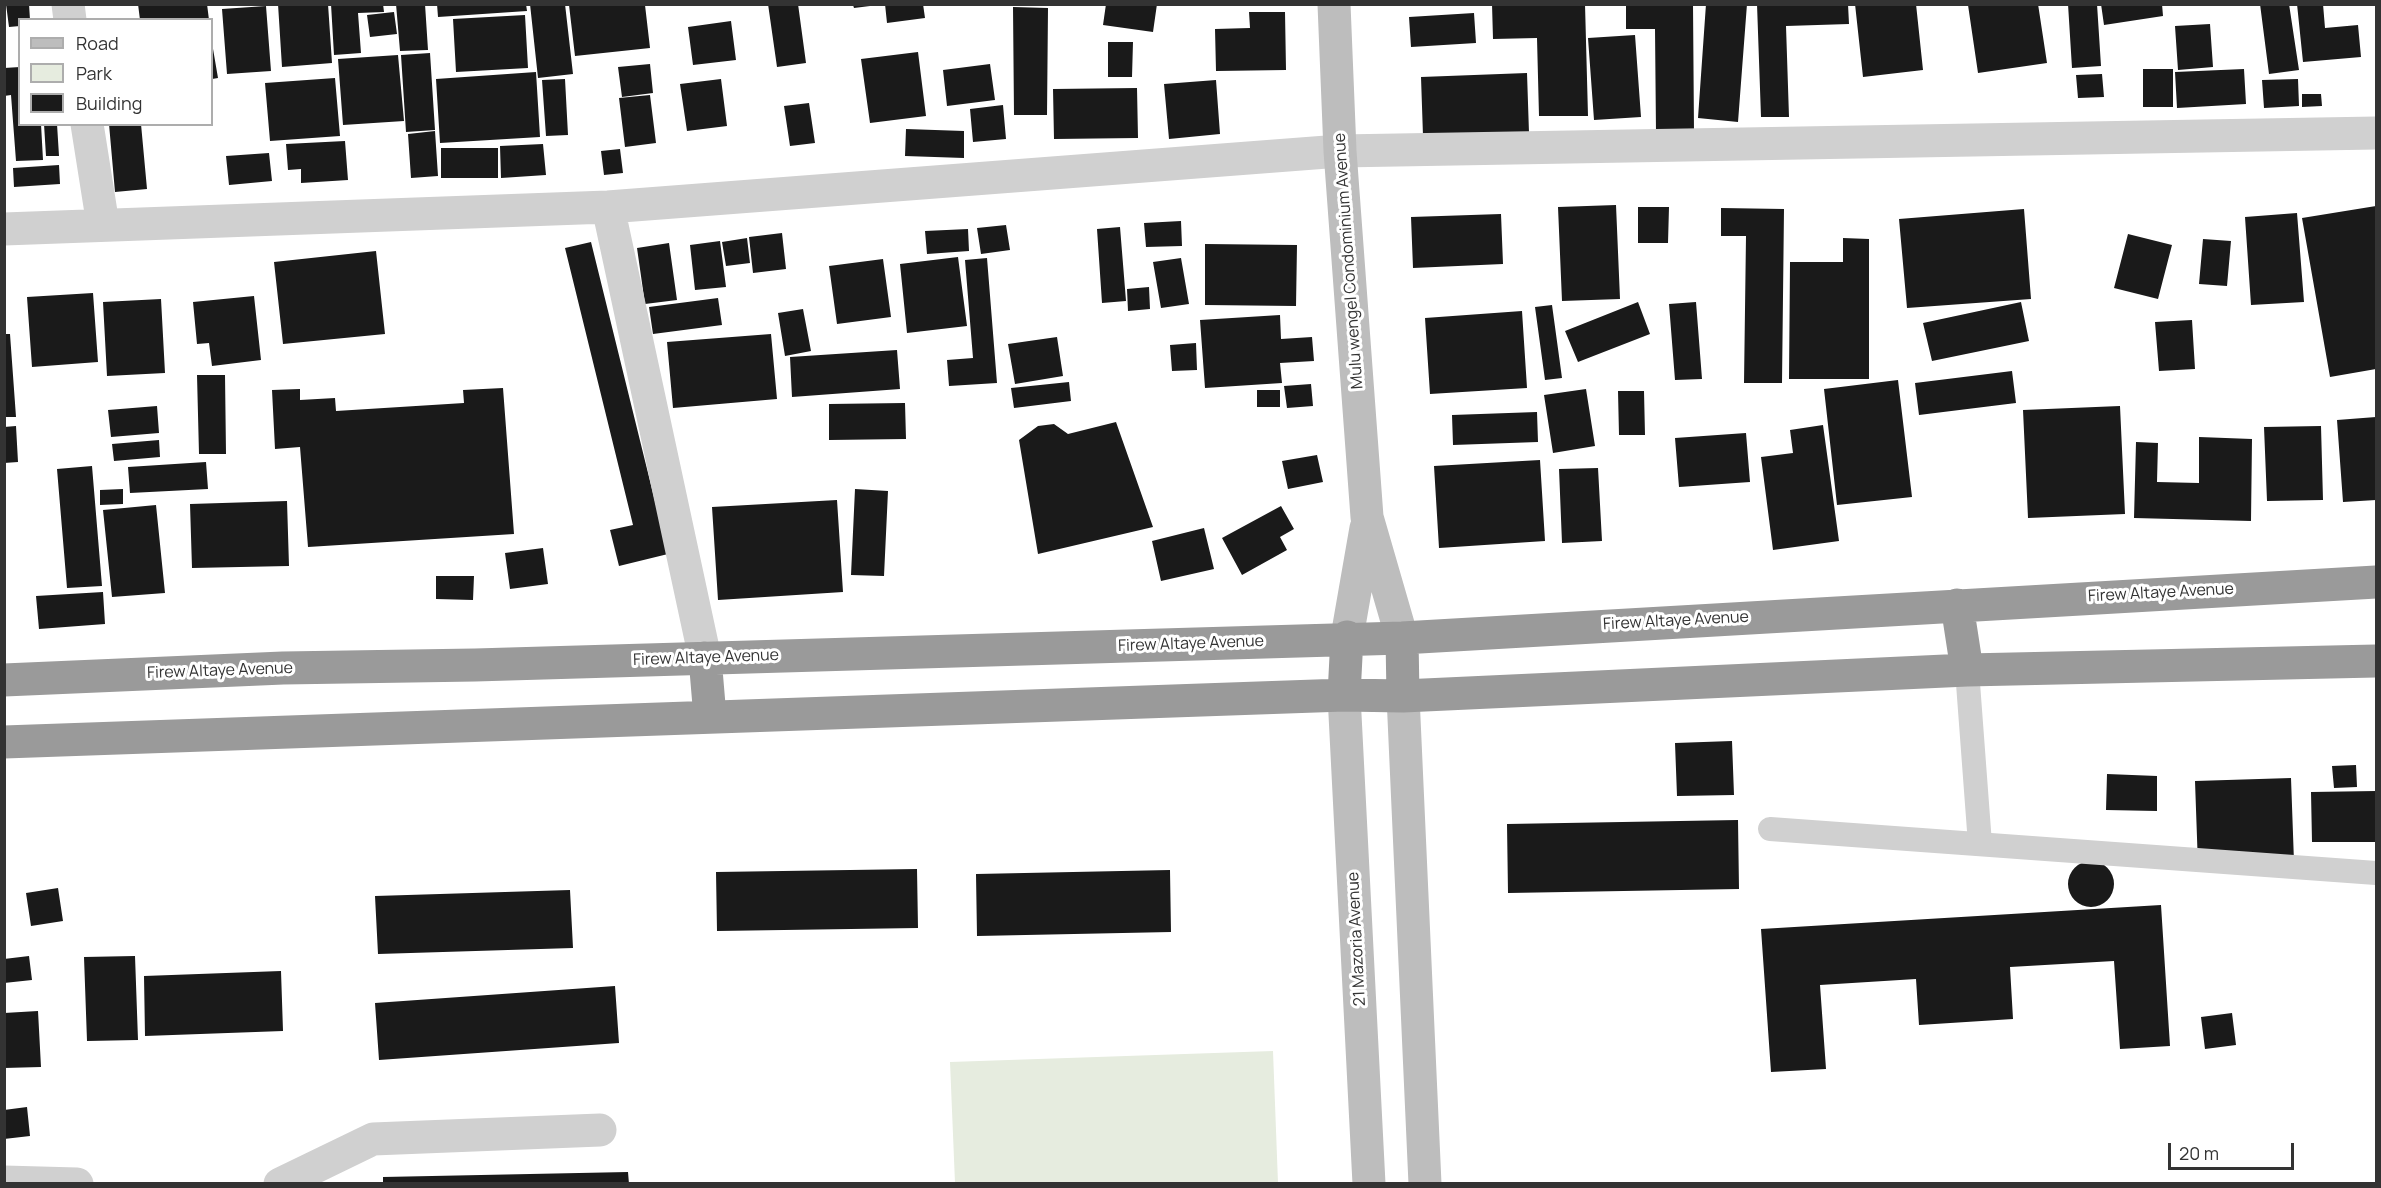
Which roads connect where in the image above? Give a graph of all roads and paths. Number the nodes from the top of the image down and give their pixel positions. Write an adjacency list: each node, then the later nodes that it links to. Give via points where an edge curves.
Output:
1 (1334, 4): 4 (main road, Mulu wengel Condominium Avenue)
2 (87, 126): 6 (street)
3 (2376, 133): 4 (street)
4 (1340, 151): 5 (street); 8 (main road, Mulu wengel Condominium Avenue)
5 (608, 207): 6 (street); 13 (street)
6 (103, 225): 7 (street)
7 (4, 229)
8 (1367, 517): 11 (main road); 12 (main road)
9 (2376, 582): 10 (highway, Firew Altaye Avenue)
10 (1957, 604): 12 (highway, Firew Altaye Avenue); 15 (highway)
11 (1347, 638): 12 (highway, Firew Altaye Avenue); 13 (highway, Firew Altaye Avenue); 17 (highway)
12 (1402, 638): 18 (highway)
13 (705, 658): 16 (highway, Firew Altaye Avenue, via 282,668); 19 (highway)
14 (2376, 662): 15 (highway)
15 (1966, 670): 18 (highway); 22 (lane)
16 (4, 681)
17 (1344, 695): 18 (highway); 19 (highway); 28 (main road, 21 Mazoria Avenue)
18 (1403, 696): 29 (main road)
19 (710, 717): 20 (highway)
20 (4, 742)
21 (1770, 829): 22 (lane)
22 (1980, 844): 23 (lane)
23 (2376, 873)
24 (600, 1130): 27 (street, via 373,1139)
25 (4, 1182): 26 (street)
26 (77, 1184)
27 (280, 1184)
28 (1369, 1184)
29 (1425, 1184)

